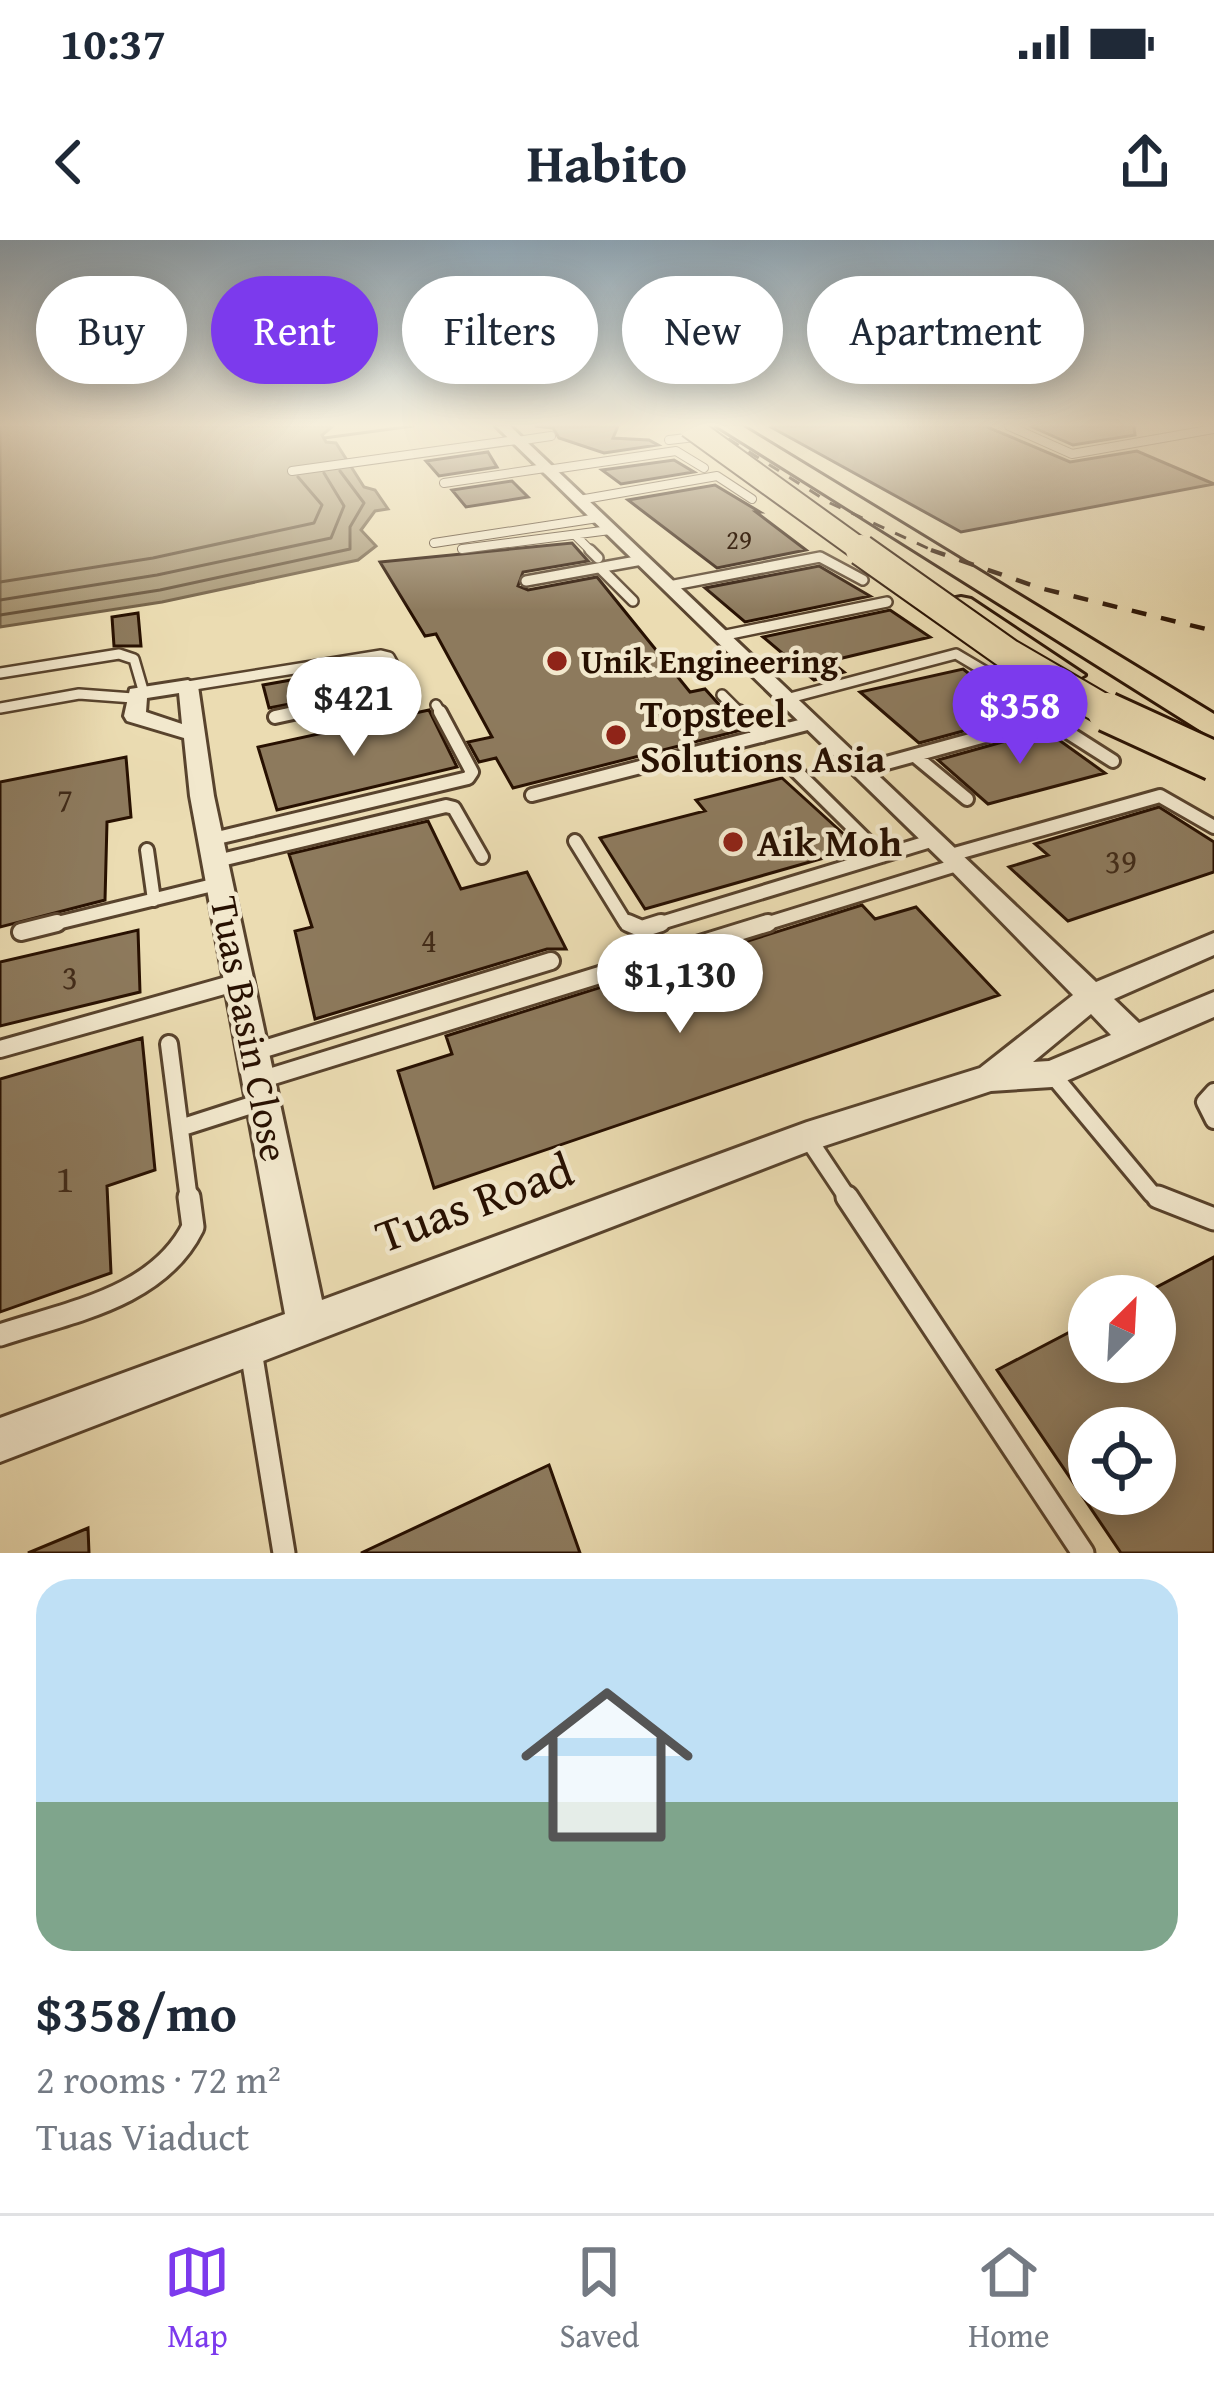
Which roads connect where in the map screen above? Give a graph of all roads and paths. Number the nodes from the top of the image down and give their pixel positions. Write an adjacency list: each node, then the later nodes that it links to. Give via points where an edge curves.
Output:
1 (565, 487): 8 (street)
2 (652, 487): 8 (lane)
3 (734, 487): 7 (lane)
4 (779, 487): 38 (main road, bridge, via 1076,695)
5 (783, 487): 19 (main road)
6 (802, 487): 17 (main road)
7 (752, 499)
8 (579, 500): 9 (street)
9 (604, 524): 10 (lane); 11 (lane); 13 (street)
10 (576, 536): 12 (lane); 14 (lane)
11 (434, 543)
12 (462, 549)
13 (642, 560): 14 (lane); 18 (street)
14 (600, 563): 16 (lane); 20 (lane)
15 (863, 580): 18 (lane, via 820,557)
16 (526, 581)
17 (978, 582): 19 (main road); 33 (main road)
18 (669, 586): 22 (street)
19 (936, 589): 38 (main road)
20 (633, 601)
21 (887, 602): 22 (lane)
22 (722, 636): 27 (street)
23 (0, 673): 25 (lane, via 119,654 134,659)
24 (188, 686): 25 (street); 31 (lane, via 381,655 404,685); 34 (street, Tuas Basin Close)
25 (138, 694): 30 (lane); 34 (street, via 135,716)
26 (722, 695): 35 (lane)
27 (786, 699): 29 (lane, via 956,654 1025,695); 32 (street)
28 (436, 705): 49 (lane, via 472,772 468,778)
29 (1022, 706)
30 (0, 708)
31 (275, 716)
32 (811, 723): 35 (lane); 39 (street)
33 (1210, 725)
34 (192, 734): 49 (street, Tuas Basin Close)
35 (762, 736): 41 (lane)
36 (915, 756): 37 (lane, via 1047,719); 39 (lane); 42 (lane)
37 (1113, 761)
38 (1214, 766)
39 (860, 770): 46 (street)
40 (796, 771): 47 (lane)
41 (532, 795)
42 (967, 799)
43 (1214, 827): 46 (lane, via 1160,796)
44 (575, 841): 47 (lane, via 626,922 642,929)
45 (147, 850): 50 (lane)
46 (948, 853): 47 (lane); 55 (street); 61 (lane)
47 (882, 856)
48 (482, 857): 49 (lane, via 446,806)
49 (217, 861): 50 (lane); 54 (street, Tuas Basin Close)
50 (154, 900): 51 (lane)
51 (21, 932)
52 (1214, 943): 55 (street, Tuas Road)
53 (551, 962): 61 (lane)
54 (241, 981): 59 (lane); 61 (street, Tuas Basin Close)
55 (1093, 996): 57 (street); 62 (street, Tuas Road)
56 (1214, 1004): 57 (street, Tuas Road)
57 (1134, 1038): 60 (street, Tuas Road)
58 (169, 1043): 65 (lane)
59 (0, 1049)
60 (1052, 1074): 62 (street, Tuas Road); 67 (lane, via 1152,1194)
61 (259, 1078): 65 (lane); 68 (street, Tuas Basin Close)
62 (991, 1078): 66 (street, Tuas Road)
63 (1214, 1092): 64 (lane, via 1205,1102)
64 (1214, 1120)
65 (180, 1128): 69 (lane, via 193,1227 180,1255 154,1278)
66 (807, 1137): 68 (street, Tuas Road); 73 (lane)
67 (1214, 1219)
68 (307, 1323): 70 (street, Tuas Road)
69 (0, 1335)
70 (250, 1345): 71 (street, Tuas Road); 72 (lane)
71 (0, 1440)
72 (284, 1553)
73 (1083, 1553)

